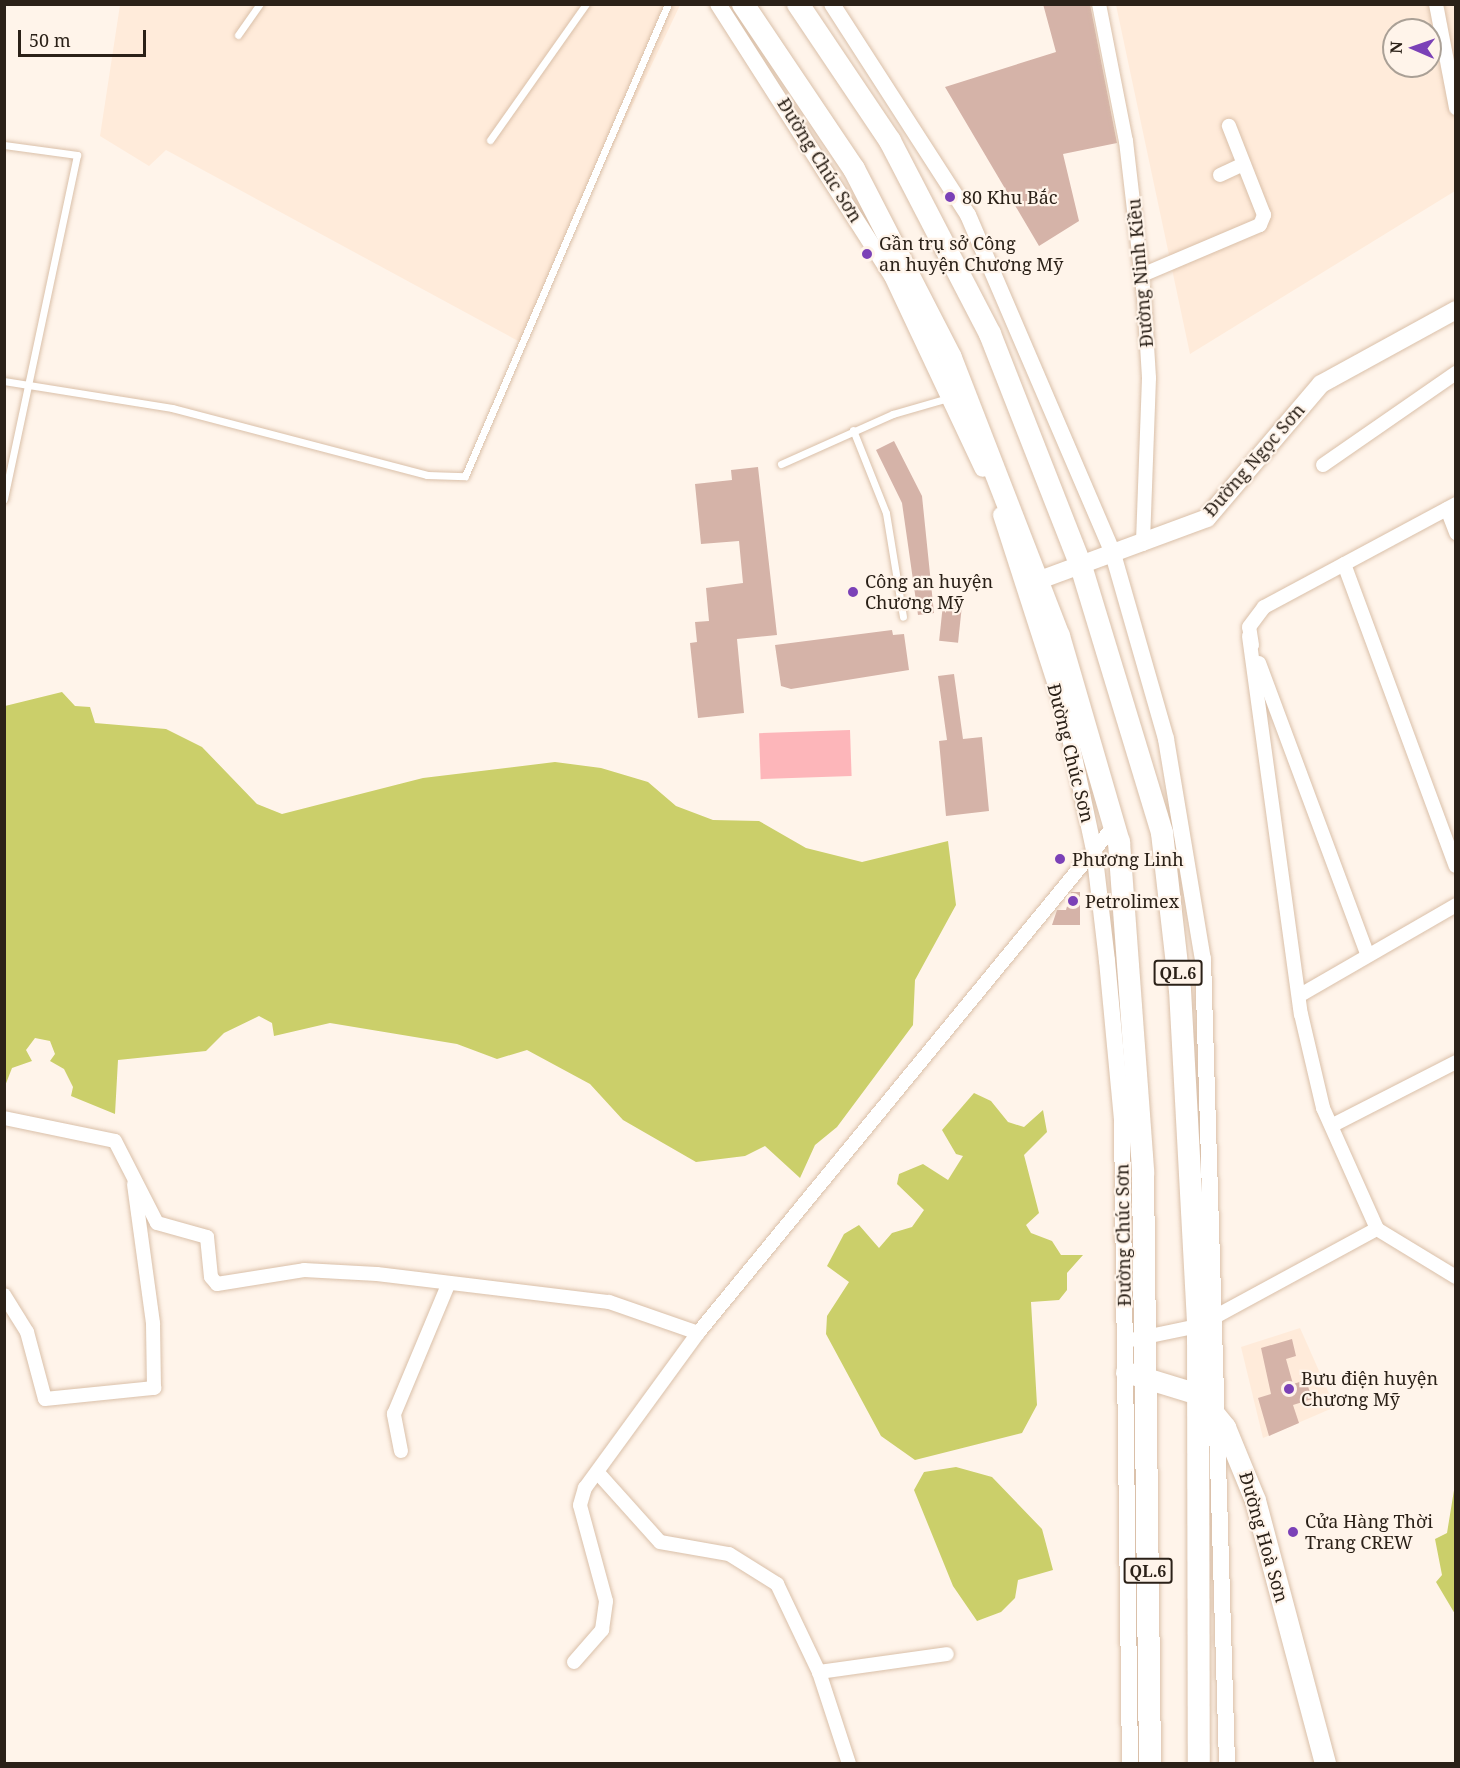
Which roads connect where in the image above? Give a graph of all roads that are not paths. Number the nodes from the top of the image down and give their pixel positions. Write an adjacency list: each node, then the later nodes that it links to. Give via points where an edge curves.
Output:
1 (260, 4): 10 (lane)
2 (586, 4): 13 (lane)
3 (668, 4): 21 (lane, via 465,476 427,475 172,408)
4 (718, 4): 22 (street, Đường Chúc Sơn, via 892,276)
5 (743, 4): 22 (highway, Đường Chúc Sơn / QL.6, via 854,169)
6 (798, 4): 32 (highway, QL.6, via 890,141 990,334)
7 (832, 4): 30 (street, via 968,215)
8 (1099, 4): 17 (street, Đường Ninh Kiều, via 1126,141)
9 (1436, 4): 11 (street)
10 (238, 35)
11 (1455, 108)
12 (1229, 126): 15 (street)
13 (490, 140)
14 (4, 145): 21 (lane, via 77,155)
15 (1244, 164): 16 (street); 17 (street, via 1264,215 1260,225)
16 (1220, 175)
17 (1142, 275): 29 (street, Đường Ninh Kiều, via 1149,378)
18 (1455, 310): 29 (main road, Đường Ngọc Sơn, via 1330,378 1212,514)
19 (1455, 373): 25 (street)
20 (4, 381): 21 (lane)
21 (27, 385): 26 (lane)
22 (958, 395): 23 (lane); 33 (highway, Đường Chúc Sơn / QL.6); 37 (street, Đường Chúc Sơn, via 995,495 1064,710)
23 (853, 430): 24 (lane); 34 (lane, via 886,513)
24 (781, 465)
25 (1323, 465)
26 (4, 499)
27 (1451, 507): 28 (street); 31 (street)
28 (1455, 532)
29 (1143, 544): 30 (main road, Đường Ngọc Sơn)
30 (1113, 554): 32 (main road, Đường Ngọc Sơn); 50 (street, via 1166,739 1203,958)
31 (1344, 564): 35 (street, via 1264,607 1252,619); 38 (street)
32 (1081, 566): 33 (main road, Đường Ngọc Sơn); 50 (highway, QL.6, via 1162,833 1180,990)
33 (1037, 581): 36 (highway, Đường Chúc Sơn / QL.6)
34 (903, 617)
35 (1249, 636): 40 (street); 41 (street)
36 (1114, 826): 37 (street); 52 (highway, Đường Chúc Sơn / QL.6, via 1135,1003)
37 (1094, 850): 51 (street); 52 (street, Đường Chúc Sơn, via 1122,1120)
38 (1455, 866)
39 (1455, 906): 40 (street)
40 (1367, 954): 41 (street)
41 (1302, 994): 44 (street, via 1301,1014 1323,1108)
42 (1455, 1062): 44 (street)
43 (4, 1118): 45 (street, via 113,1140)
44 (1333, 1125): 46 (street)
45 (133, 1173): 48 (street, via 157,1223 207,1237 211,1278 218,1284 314,1270); 49 (street, via 153,1323 154,1388 45,1399 27,1332)
46 (1377, 1229): 47 (street); 50 (street)
47 (1455, 1277)
48 (448, 1285): 51 (street, via 609,1302); 56 (street, via 394,1414)
49 (4, 1295)
50 (1207, 1321): 52 (street); 54 (highway, QL.6); 55 (street)
51 (698, 1333): 57 (street)
52 (1136, 1339): 53 (highway, Đường Chúc Sơn / QL.6)
53 (1136, 1375): 54 (main road); 62 (street, Đường Chúc Sơn); 63 (highway, Đường Chúc Sơn / QL.6)
54 (1198, 1394): 55 (main road, Đường Hoà Sơn); 64 (highway, QL.6)
55 (1217, 1417): 65 (street); 66 (main road, Đường Hoà Sơn, via 1256,1500)
56 (401, 1451)
57 (599, 1474): 59 (street, via 585,1488 580,1505 603,1582 604,1616 593,1645); 60 (street, via 660,1542 729,1554 777,1584)
58 (946, 1654): 60 (street)
59 (574, 1662)
60 (819, 1672): 61 (street)
61 (849, 1764)
62 (1130, 1764)
63 (1150, 1764)
64 (1198, 1764)
65 (1227, 1764)
66 (1325, 1764)

